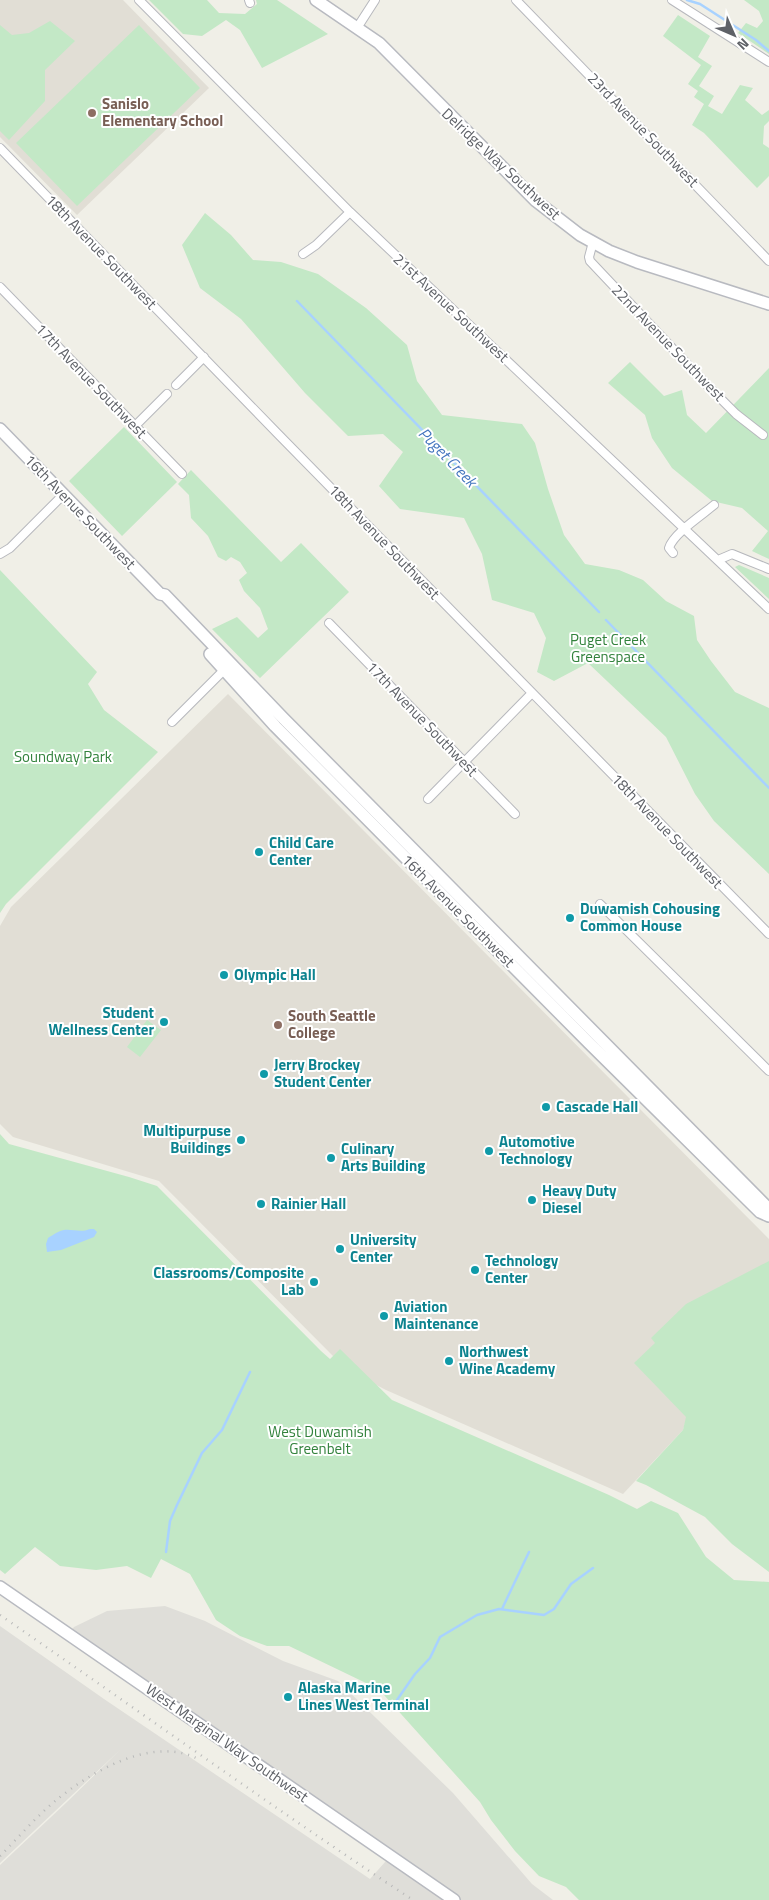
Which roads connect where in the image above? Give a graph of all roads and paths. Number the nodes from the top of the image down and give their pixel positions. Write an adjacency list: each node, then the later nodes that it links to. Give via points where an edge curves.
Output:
1 (139, 0): 9 (street, 21st Avenue Southwest)
2 (316, 0): 6 (street, Delridge Way Southwest)
3 (375, 0): 6 (street)
4 (516, 0): 12 (street, 23rd Avenue Southwest)
5 (672, 0): 7 (street)
6 (357, 28): 10 (street, Delridge Way Southwest, via 378,43 536,201)
7 (769, 62)
8 (0, 148): 15 (street, 18th Avenue Southwest)
9 (350, 212): 11 (street); 24 (street, 21st Avenue Southwest)
10 (593, 242): 14 (street, Delridge Way Southwest, via 637,262); 20 (street, 22nd Avenue Southwest, via 590,261 729,407)
11 (303, 254)
12 (769, 261)
13 (0, 287): 18 (street, 17th Avenue Southwest)
14 (769, 304)
15 (204, 357): 16 (street); 32 (street, 18th Avenue Southwest)
16 (176, 385)
17 (167, 394): 18 (street)
18 (135, 426): 21 (street, 17th Avenue Southwest)
19 (0, 430): 22 (street, 16th Avenue Southwest)
20 (763, 436)
21 (182, 474)
22 (63, 494): 26 (street, via 10,548); 31 (street, 16th Avenue Southwest, via 160,594 165,595)
23 (714, 505): 24 (street)
24 (685, 530): 25 (street, via 670,545); 27 (street, 21st Avenue Southwest)
25 (673, 553)
26 (0, 554)
27 (718, 560): 28 (street, via 732,554); 29 (street, 21st Avenue Southwest)
28 (769, 569)
29 (769, 609)
30 (329, 624): 34 (street, 17th Avenue Southwest)
31 (228, 667): 33 (street); 40 (street, 16th Avenue Southwest, via 586,1022); 41 (street, 16th Avenue Southwest, via 275,726 589,1043 760,1212)
32 (532, 693): 34 (street); 38 (street, 18th Avenue Southwest)
33 (172, 722)
34 (464, 763): 35 (street); 36 (street, 17th Avenue Southwest)
35 (428, 799)
36 (515, 814)
37 (600, 904): 39 (street)
38 (769, 934)
39 (769, 1071)
40 (769, 1211)
41 (769, 1216)
42 (0, 1586): 43 (street, West Marginal Way Southwest)
43 (454, 1900)

